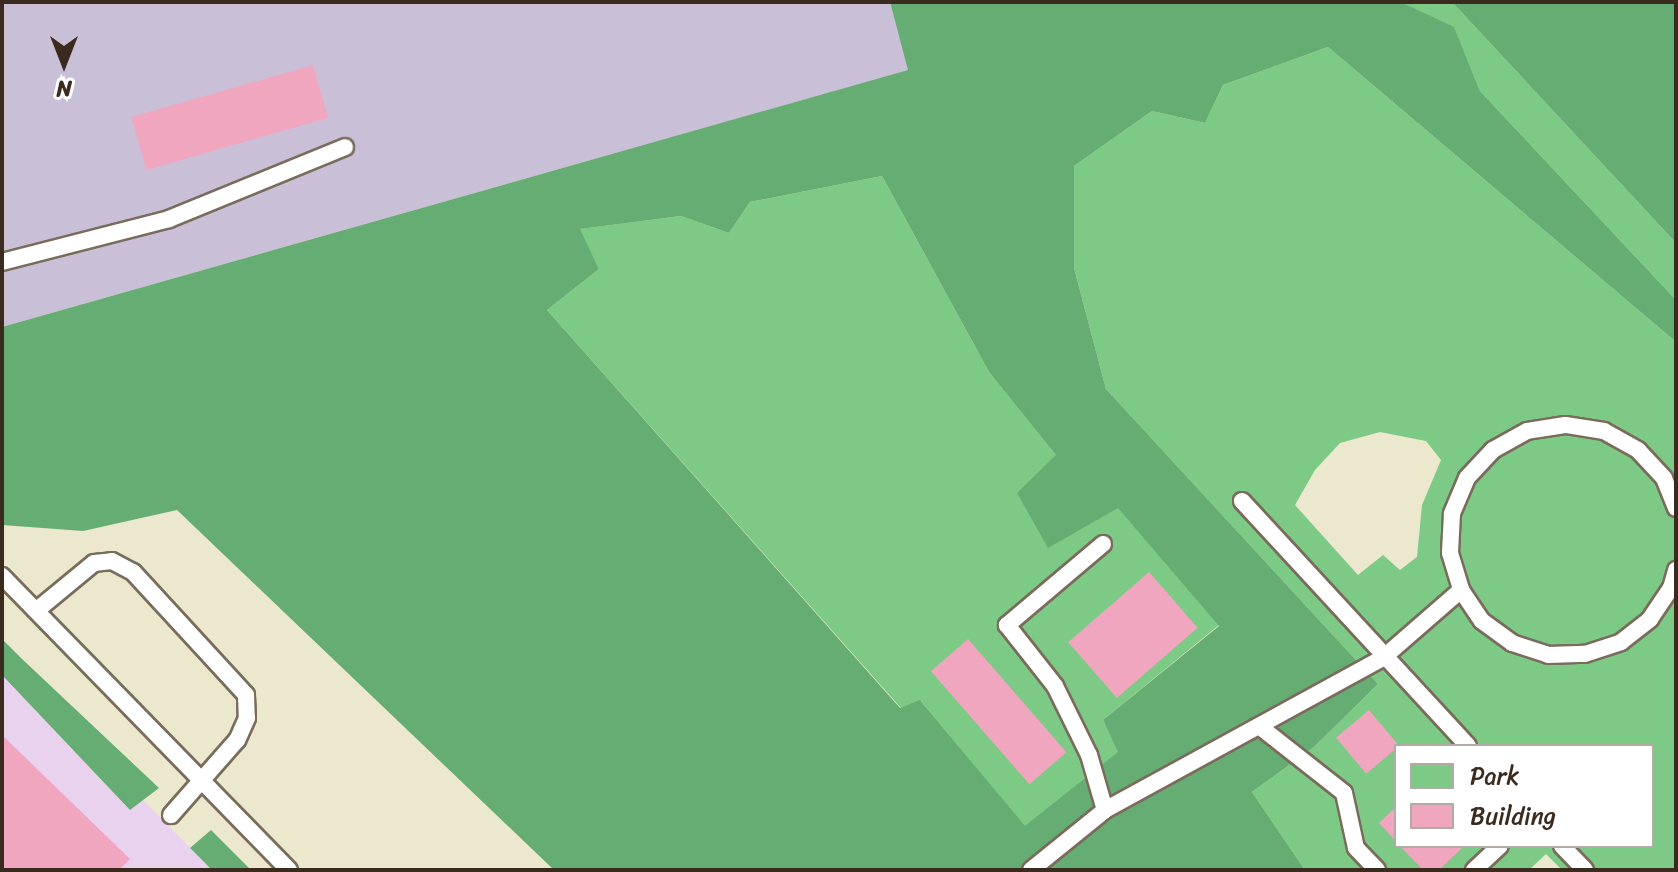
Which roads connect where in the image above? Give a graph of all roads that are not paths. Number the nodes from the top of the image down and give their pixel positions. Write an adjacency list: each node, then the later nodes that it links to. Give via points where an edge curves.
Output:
1 (345, 147): 2 (lane, via 169,219)
2 (2, 262)
3 (1242, 501): 10 (lane)
4 (1676, 508): 8 (lane, via 1664,478 1638,450 1604,431 1565,425 1527,431 1493,450 1467,478 1452,514 1450,553)
5 (1103, 544): 14 (lane, via 1007,625 1055,686 1089,755)
6 (1676, 570): 8 (lane, via 1671,588 1650,619 1621,642 1585,654 1548,655 1512,643 1482,621)
7 (2, 576): 9 (lane)
8 (1461, 590): 10 (lane)
9 (37, 610): 13 (lane); 13 (lane, via 94,563 112,561 133,572 246,695 247,718 237,740)
10 (1384, 657): 11 (lane); 12 (lane)
11 (1259, 726): 14 (lane); 20 (lane, via 1344,793 1356,848)
12 (1466, 744)
13 (203, 783): 15 (lane); 18 (lane)
14 (1105, 810): 19 (lane)
15 (171, 815)
16 (1498, 848): 21 (lane)
17 (1564, 848): 22 (lane)
18 (289, 870)
19 (1031, 870)
20 (1377, 870)
21 (1474, 870)
22 (1585, 870)

